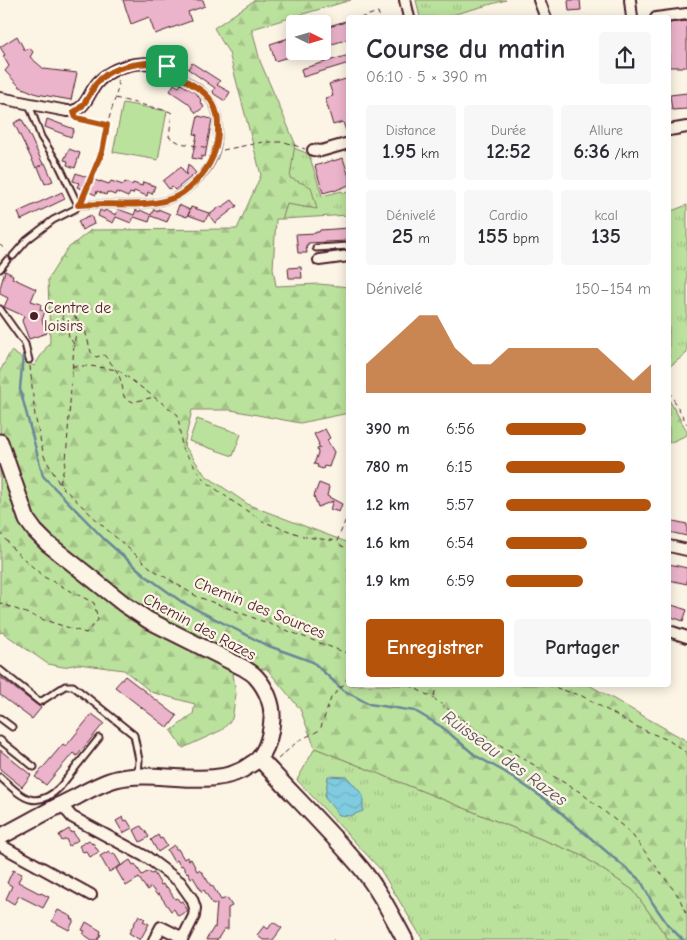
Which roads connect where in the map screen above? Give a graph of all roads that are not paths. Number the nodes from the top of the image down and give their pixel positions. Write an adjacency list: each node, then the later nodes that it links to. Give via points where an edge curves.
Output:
1 (405, 0): 5 (street)
2 (539, 0): 6 (street)
3 (630, 0): 7 (street)
4 (687, 14): 8 (street)
5 (408, 15)
6 (545, 15)
7 (632, 15)
8 (671, 16)
9 (180, 77): 11 (street, via 167,66 147,63 121,67 98,82 80,109 74,112); 16 (lane, via 205,93 218,116 217,149 202,175 182,193 159,202)
10 (0, 98): 11 (street)
11 (28, 104): 16 (lane)
12 (687, 127): 13 (street)
13 (671, 130)
14 (346, 144): 15 (street)
15 (314, 150)
16 (78, 205): 19 (lane, via 53,220)
17 (346, 246): 18 (lane)
18 (316, 248)
19 (12, 255)
20 (346, 256): 22 (street)
21 (7, 260): 23 (lane)
22 (319, 260)
23 (0, 269)
24 (0, 309): 25 (lane, via 25,344)
25 (29, 360)
26 (0, 442): 36 (street, Chemin des Razes, via 27,520 34,531 148,620 255,675 269,699 272,714 267,743)
27 (671, 546): 28 (street)
28 (687, 550)
29 (671, 632): 30 (street)
30 (687, 637)
31 (0, 670): 38 (lane, via 40,702 65,686 73,686 134,735 139,760)
32 (0, 718): 33 (lane)
33 (12, 727)
34 (99, 738): 39 (lane, via 54,794 44,799 27,799)
35 (0, 740): 37 (lane)
36 (259, 758): 38 (street, via 242,771 228,776); 46 (street, via 362,869)
37 (34, 767)
38 (138, 777): 40 (street, via 117,779)
39 (0, 778)
40 (61, 804): 41 (street); 44 (street, via 72,817 148,858 180,882 195,908)
41 (0, 837)
42 (0, 845): 43 (street)
43 (91, 894)
44 (182, 939): 45 (street, via 161,927)
45 (154, 940)
46 (406, 940)

